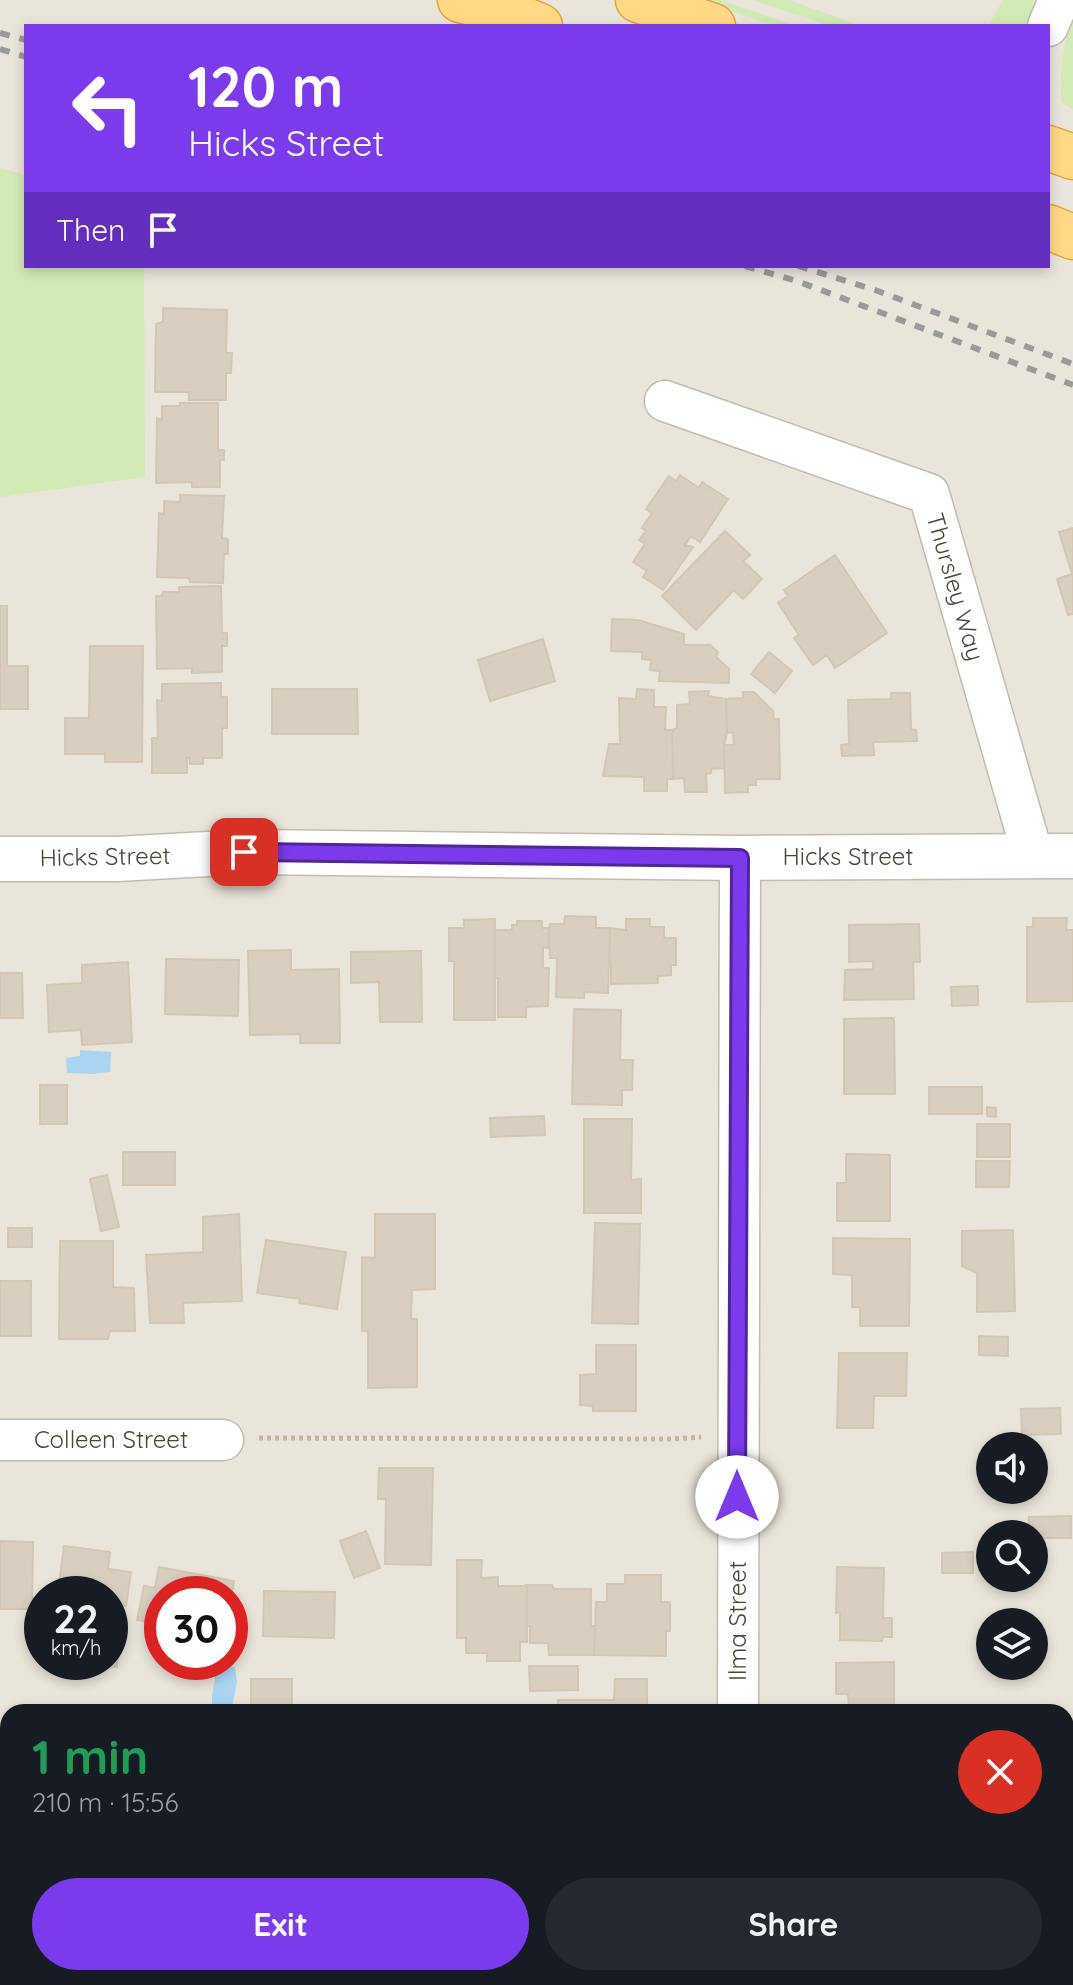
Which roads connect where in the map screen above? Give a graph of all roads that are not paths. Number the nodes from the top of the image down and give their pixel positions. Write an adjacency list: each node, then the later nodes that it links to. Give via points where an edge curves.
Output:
1 (460, 0): 4 (highway)
2 (638, 0): 5 (highway)
3 (1059, 0): 6 (street)
4 (535, 24)
5 (707, 24)
6 (1049, 24)
7 (1050, 149): 8 (highway)
8 (1073, 157)
9 (1050, 228): 10 (highway)
10 (1073, 237)
11 (665, 401): 12 (street, Thursley Way, via 929,494)
12 (1053, 856): 13 (street, Hicks Street)
13 (740, 858): 14 (street, Hicks Street, via 244,852); 17 (street, Ilma Street)
14 (0, 859)
15 (0, 1440): 16 (street, Colleen Street)
16 (223, 1440)
17 (738, 1704)

